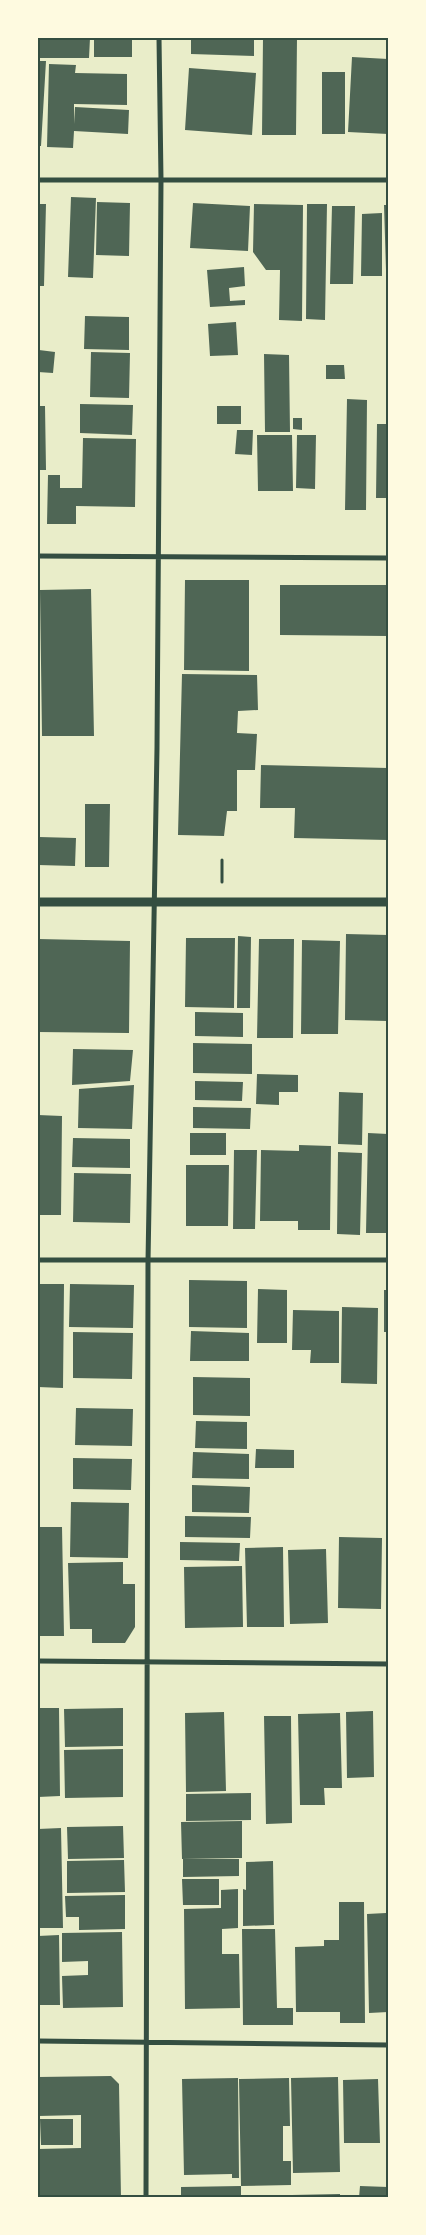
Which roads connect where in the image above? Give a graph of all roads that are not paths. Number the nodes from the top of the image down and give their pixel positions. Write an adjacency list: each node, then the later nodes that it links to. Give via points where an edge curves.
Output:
1 (159, 38): 3 (street)
2 (38, 180): 3 (street)
3 (161, 180): 4 (street); 6 (street)
4 (388, 180)
5 (38, 556): 6 (street)
6 (158, 556): 7 (street); 8 (street)
7 (388, 558)
8 (155, 900): 9 (street); 10 (street); 13 (street)
9 (38, 902)
10 (388, 902)
11 (38, 1260): 13 (street)
12 (388, 1260): 13 (street)
13 (148, 1261): 15 (street)
14 (38, 1661): 15 (street)
15 (148, 1663): 16 (street); 18 (street)
16 (388, 1664)
17 (38, 2041): 18 (street)
18 (145, 2041): 19 (street); 20 (street)
19 (388, 2045)
20 (146, 2198)

